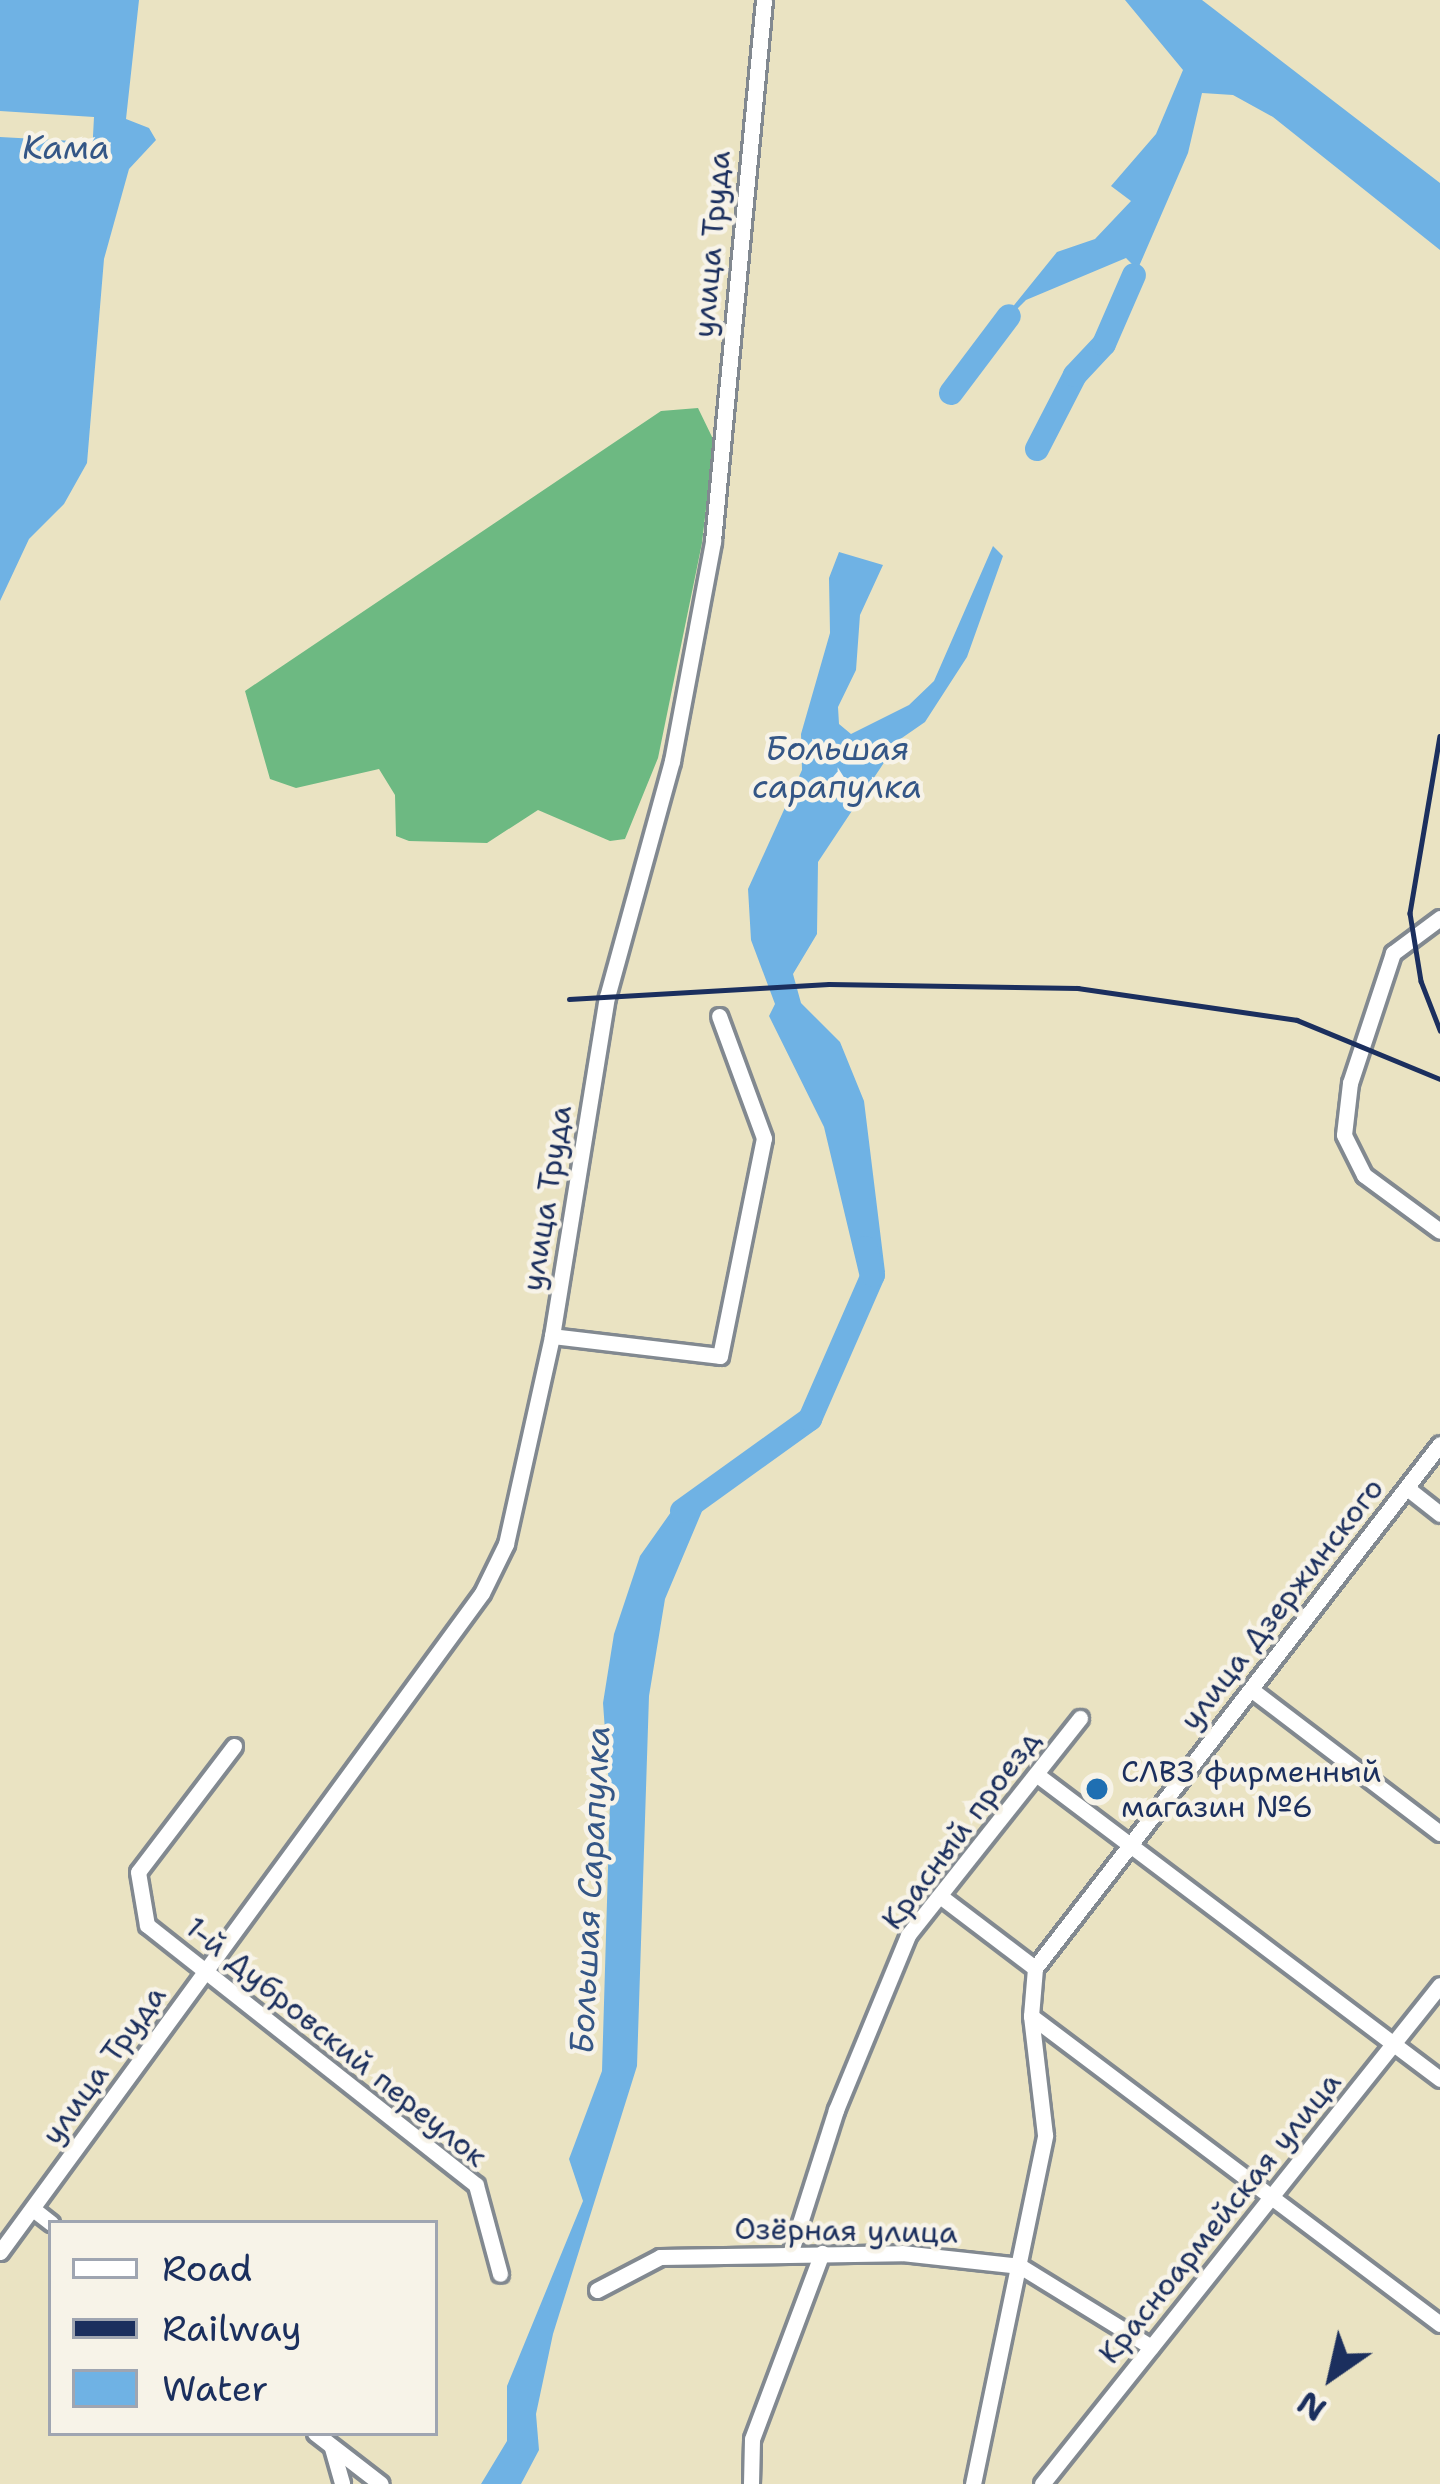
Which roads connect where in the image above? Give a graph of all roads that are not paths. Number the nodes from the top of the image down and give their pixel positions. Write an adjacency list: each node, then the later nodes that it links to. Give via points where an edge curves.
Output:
1 (764, 0): 5 (street, улица Труда, via 713,542 672,761 608,997)
2 (1440, 918): 4 (street, via 1393,953 1350,1083 1345,1135 1364,1174)
3 (719, 1016): 5 (street, via 764,1138 720,1356)
4 (1440, 1232)
5 (552, 1336): 17 (street, улица Труда, via 525,1477 482,1593)
6 (1440, 1444): 7 (street, улица Дзержинского)
7 (1407, 1488): 8 (street); 9 (street, улица Дзержинского)
8 (1440, 1514)
9 (1252, 1690): 13 (street); 14 (street, улица Дзержинского)
10 (1080, 1718): 12 (street, Красный проезд)
11 (235, 1746): 17 (street, 1-й Дубровский переулок, via 138,1872 148,1925)
12 (1036, 1774): 14 (street); 15 (street, Красный проезд)
13 (1440, 1833)
14 (1127, 1843): 16 (street, улица Дзержинского); 20 (street)
15 (940, 1896): 16 (street); 26 (street, Красный проезд, via 908,1935 836,2110)
16 (1035, 1968): 19 (street)
17 (207, 1969): 23 (street, улица Труда); 29 (street, 1-й Дубровский переулок, via 476,2185)
18 (1440, 1985): 20 (street, Красноармейская улица)
19 (1030, 2016): 22 (street); 28 (street, via 1046,2135)
20 (1394, 2044): 21 (street); 22 (street, Красноармейская улица)
21 (1440, 2079)
22 (1274, 2195): 31 (street); 32 (street, Красноармейская улица)
23 (33, 2209): 24 (street); 25 (street, улица Труда)
24 (48, 2221)
25 (0, 2252)
26 (791, 2252): 27 (street, Озёрная улица); 30 (street, Озёрная улица, via 660,2257)
27 (822, 2253): 28 (street, Озёрная улица); 36 (street, via 752,2439)
28 (1020, 2266): 32 (street, Озёрная улица); 37 (street)
29 (500, 2274)
30 (597, 2290)
31 (1440, 2324)
32 (1151, 2347): 38 (street, Красноармейская улица)
33 (321, 2437): 34 (street); 35 (street)
34 (342, 2484)
35 (381, 2484)
36 (751, 2484)
37 (973, 2484)
38 (1042, 2484)

